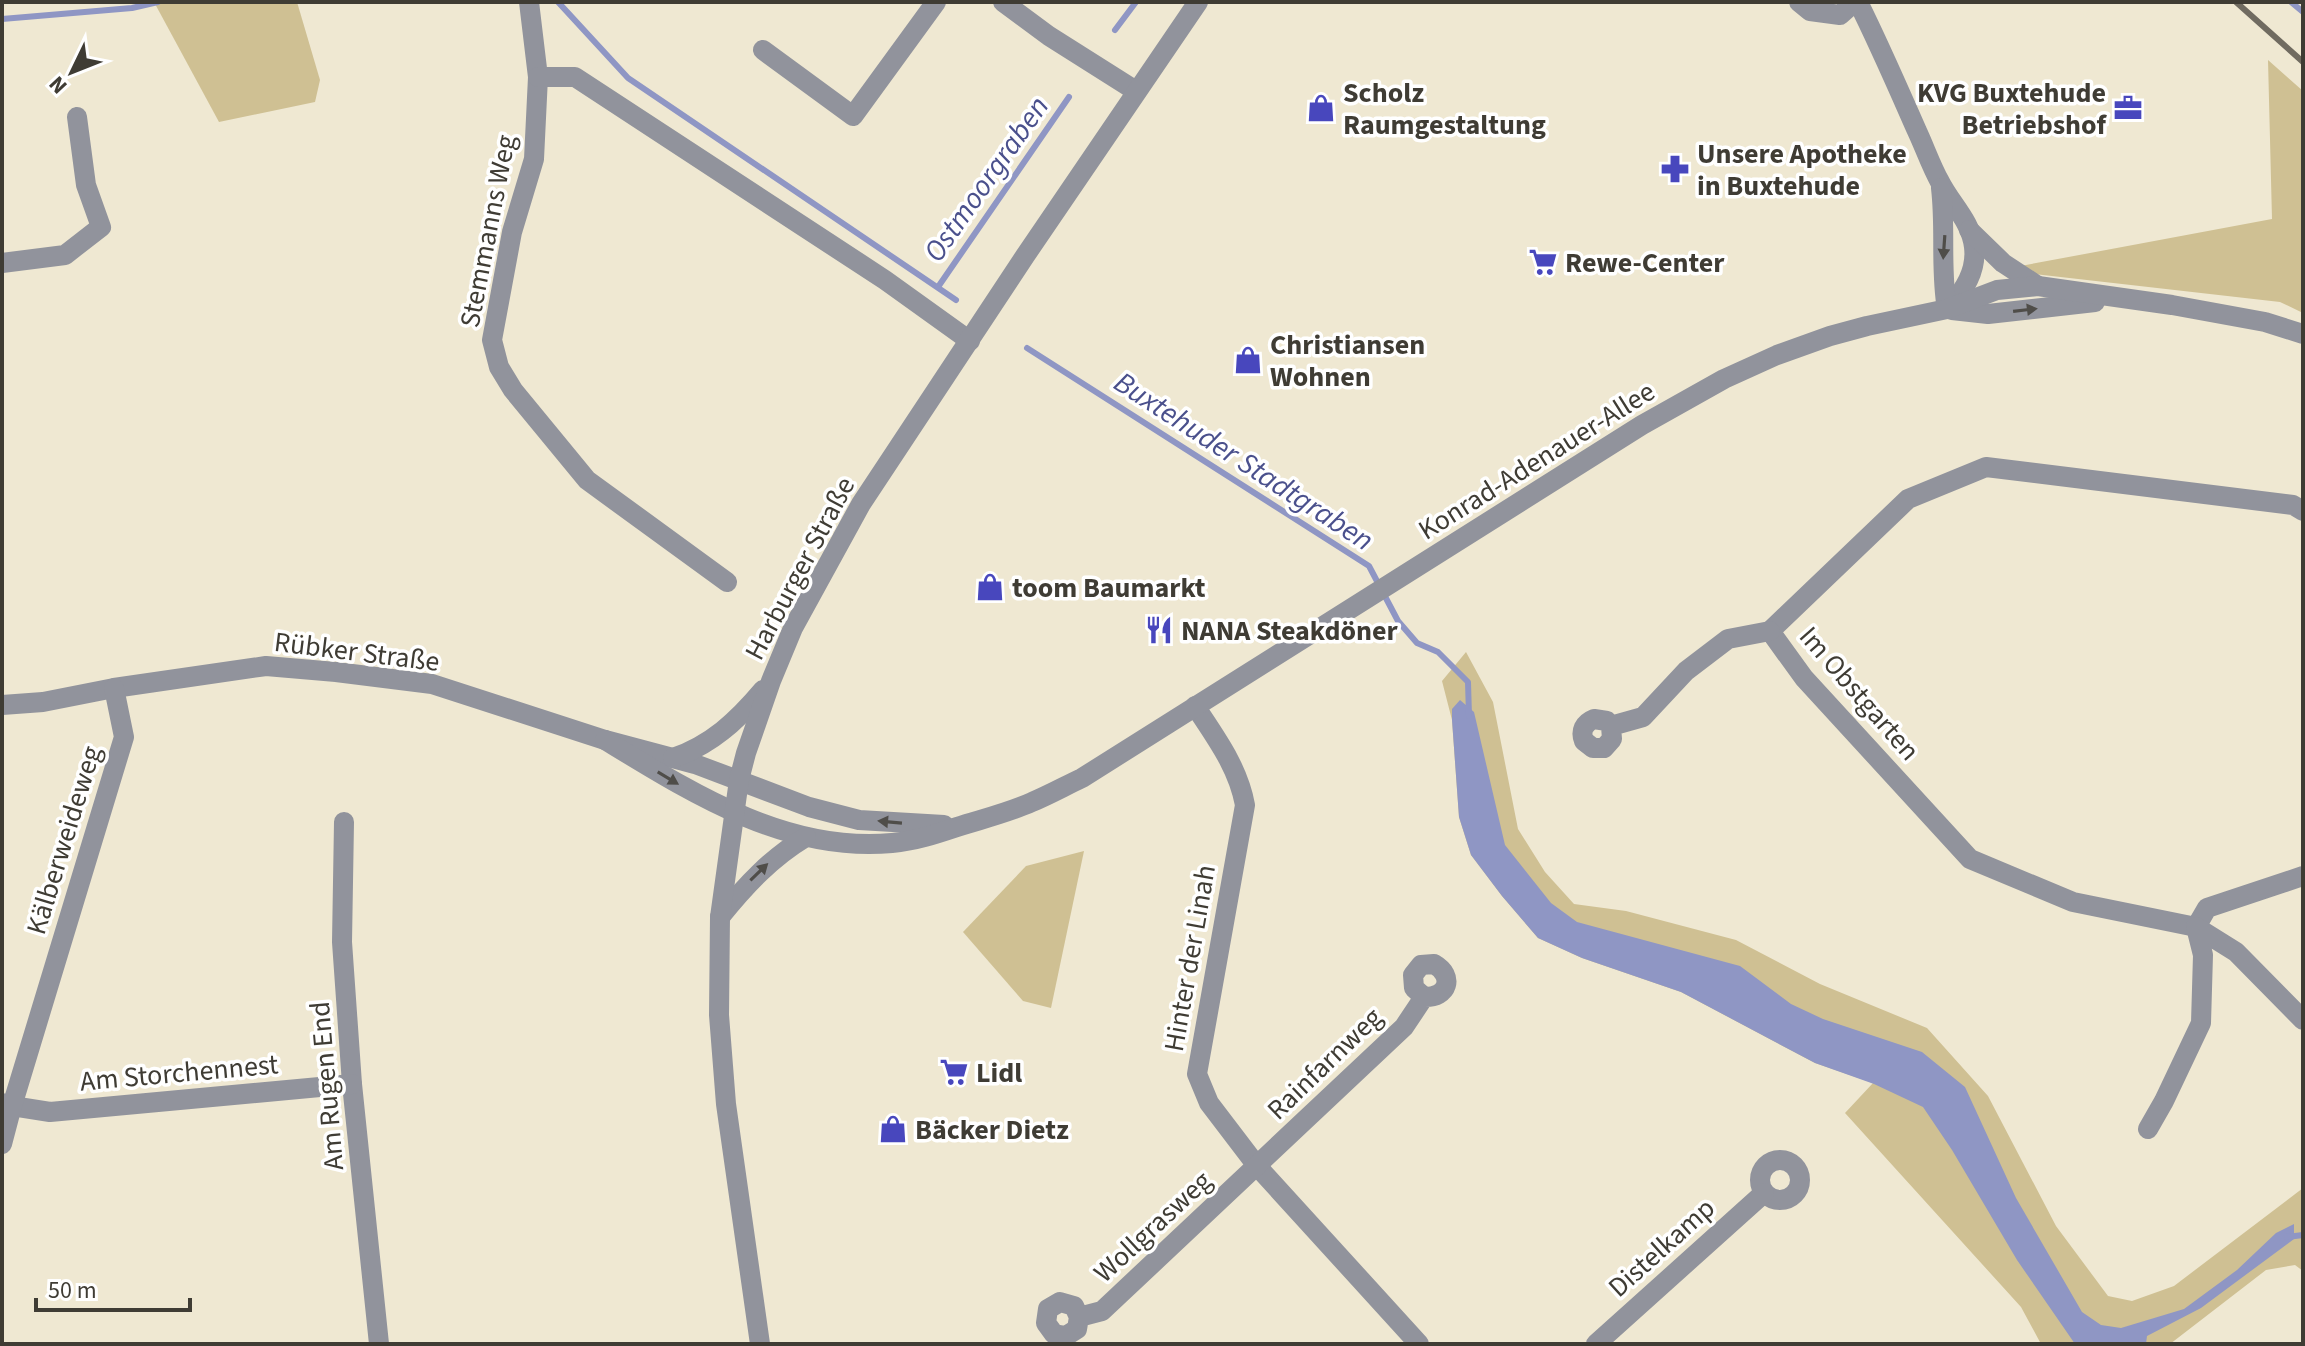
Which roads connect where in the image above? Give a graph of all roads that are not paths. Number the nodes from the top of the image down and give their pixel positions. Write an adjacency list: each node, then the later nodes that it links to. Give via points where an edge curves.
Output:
1 (529, 2): 8 (street, Stemmanns Weg)
2 (936, 2): 7 (street, via 853,116)
3 (1003, 2): 9 (street)
4 (1198, 2): 9 (street, Harburger Straße)
5 (1799, 2): 6 (street, Konrad-Adenauer-Allee, via 1810,11)
6 (1850, 6): 11 (street, Konrad-Adenauer-Allee, via 1874,34)
7 (763, 50)
8 (538, 77): 18 (street, via 575,77); 20 (street, Stemmanns Weg, via 534,159 512,232 492,340 499,367 587,480)
9 (1136, 91): 18 (street, Harburger Straße)
10 (77, 117): 13 (street, via 86,185 101,227 65,255)
11 (1941, 184): 12 (street, Konrad-Adenauer-Allee); 16 (street, Konrad-Adenauer-Allee, one-way to 16)
12 (1969, 230): 14 (street, Konrad-Adenauer-Allee, via 2003,263); 16 (street, Konrad-Adenauer-Allee, via 1974,245 1971,275)
13 (2, 263)
14 (2038, 286): 15 (street, Konrad-Adenauer-Allee); 16 (street, Konrad-Adenauer-Allee, via 1997,290)
15 (2123, 299): 16 (street, Konrad-Adenauer-Allee, one-way to 15, via 1988,314); 17 (street, Konrad-Adenauer-Allee, via 2219,312)
16 (1947, 309): 25 (street, Konrad-Adenauer-Allee, via 1830,336 1724,379)
17 (2303, 334)
18 (970, 341): 22 (street, Harburger Straße, via 861,504 793,628)
19 (2303, 511): 21 (street, Im Obstgarten, via 2293,505 1986,467 1908,499)
20 (727, 582)
21 (1770, 631): 26 (street, via 1728,639 1686,671 1643,717); 36 (street, Im Obstgarten, via 1804,678 1970,859 2073,902)
22 (771, 681): 28 (street, via 726,729); 29 (street, Harburger Straße)
23 (114, 688): 24 (street, Rübker Straße); 27 (street, Rübker Straße, via 266,666 336,672 432,684); 40 (street, Kälberweideweg, via 124,737)
24 (2, 705)
25 (1195, 706): 32 (street, Konrad-Adenauer-Allee, via 1082,778 1032,803); 43 (street, Hinter der Linah, via 1241,782 1245,805 1197,1074 1209,1103)
26 (1611, 726)
27 (605, 740): 28 (street, Rübker Straße); 30 (street, Rübker Straße, one-way to 30, via 688,791)
28 (673, 758): 29 (street, Rübker Straße)
29 (739, 780): 30 (street, Harburger Straße); 32 (street, Konrad-Adenauer-Allee, one-way to 29, via 859,820)
30 (734, 811): 33 (street, Konrad-Adenauer-Allee); 35 (street, Harburger Straße)
31 (344, 822): 39 (street, Am Rugen End, via 342,942)
32 (968, 824): 33 (street, Konrad-Adenauer-Allee, via 893,843)
33 (806, 837): 35 (street, one-way to 33, via 764,867)
34 (2303, 876): 36 (street, via 2207,908)
35 (720, 917): 47 (street, Harburger Straße, via 719,1015 726,1104)
36 (2196, 927): 38 (street, via 2236,952); 41 (street, via 2203,955 2201,1023)
37 (1424, 997): 43 (street, Rainfarnweg, via 1404,1027)
38 (2303, 1020)
39 (352, 1084): 40 (street, Am Storchennest, via 50,1112); 46 (street, Am Rugen End)
40 (7, 1105): 42 (street, Kälberweideweg)
41 (2148, 1129)
42 (2, 1144)
43 (1257, 1166): 45 (street, Wollgrasweg, via 1102,1311); 48 (street, Hinter der Linah)
44 (1764, 1193): 49 (street, Distelkamp)
45 (1079, 1317)
46 (379, 1344)
47 (760, 1344)
48 (1419, 1344)
49 (1596, 1344)

